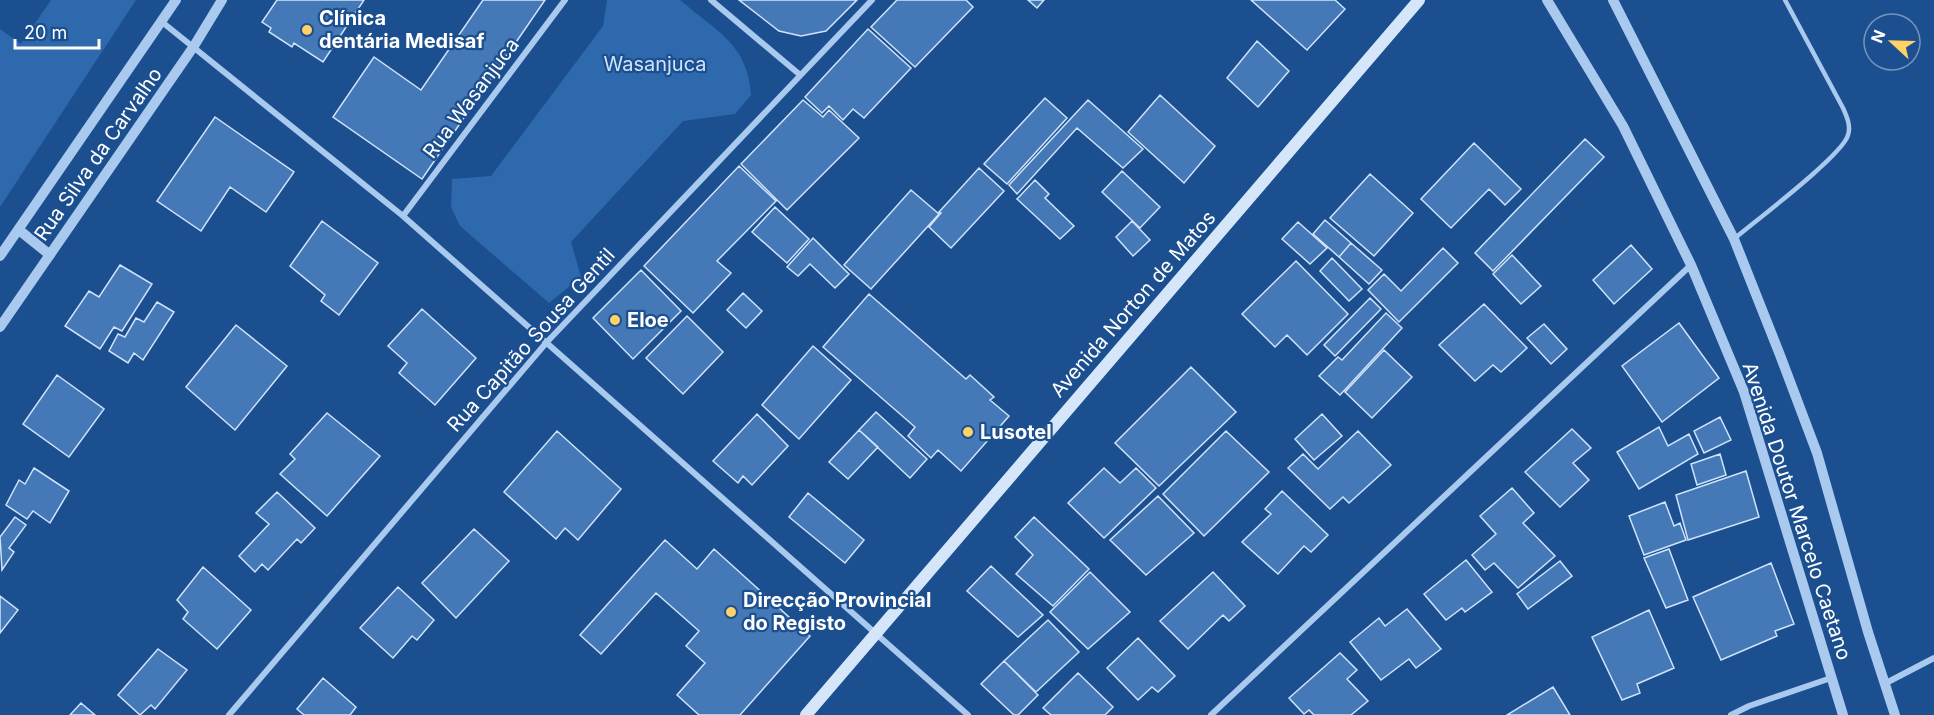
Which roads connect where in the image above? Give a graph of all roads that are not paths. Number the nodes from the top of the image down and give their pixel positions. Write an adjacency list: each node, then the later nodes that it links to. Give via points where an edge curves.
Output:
1 (176, 0): 10 (street, Rua Silva da Carvalho)
2 (222, 0): 11 (street, Rua Silva da Carvalho)
3 (565, 0): 13 (street, Rua Wasanjuca)
4 (711, 0): 12 (street)
5 (872, 0): 12 (street, Rua Capitão Sousa Gentil)
6 (1419, 0): 21 (main road, Avenida Norton de Matos)
7 (1547, 0): 18 (street, Avenida Doutor Marcelo Caetano, via 1623,126)
8 (1613, 0): 15 (street, Avenida Doutor Marcelo Caetano)
9 (1785, 0): 15 (lane, via 1843,108 1848,138)
10 (162, 22): 11 (street); 14 (street, Rua Silva da Carvalho)
11 (195, 46): 13 (street); 16 (street, Rua Silva da Carvalho)
12 (799, 74): 20 (street, Rua Capitão Sousa Gentil)
13 (403, 216): 20 (street)
14 (19, 230): 16 (street); 17 (street, Rua Silva da Carvalho)
15 (1734, 239): 24 (street, Avenida Doutor Marcelo Caetano, via 1817,453)
16 (50, 255): 19 (street, Rua Silva da Carvalho)
17 (0, 256)
18 (1691, 265): 23 (street, Avenida Doutor Marcelo Caetano, via 1744,392); 28 (street)
19 (0, 327)
20 (546, 343): 21 (street); 25 (street, Rua Capitão Sousa Gentil)
21 (875, 634): 26 (main road, Avenida Norton de Matos); 27 (street)
22 (1934, 658): 24 (street)
23 (1831, 678): 29 (street); 30 (street, Avenida Doutor Marcelo Caetano)
24 (1886, 683): 31 (street, Avenida Doutor Marcelo Caetano)
25 (229, 715)
26 (806, 715)
27 (968, 715)
28 (1211, 715)
29 (1731, 715)
30 (1843, 715)
31 (1895, 715)

